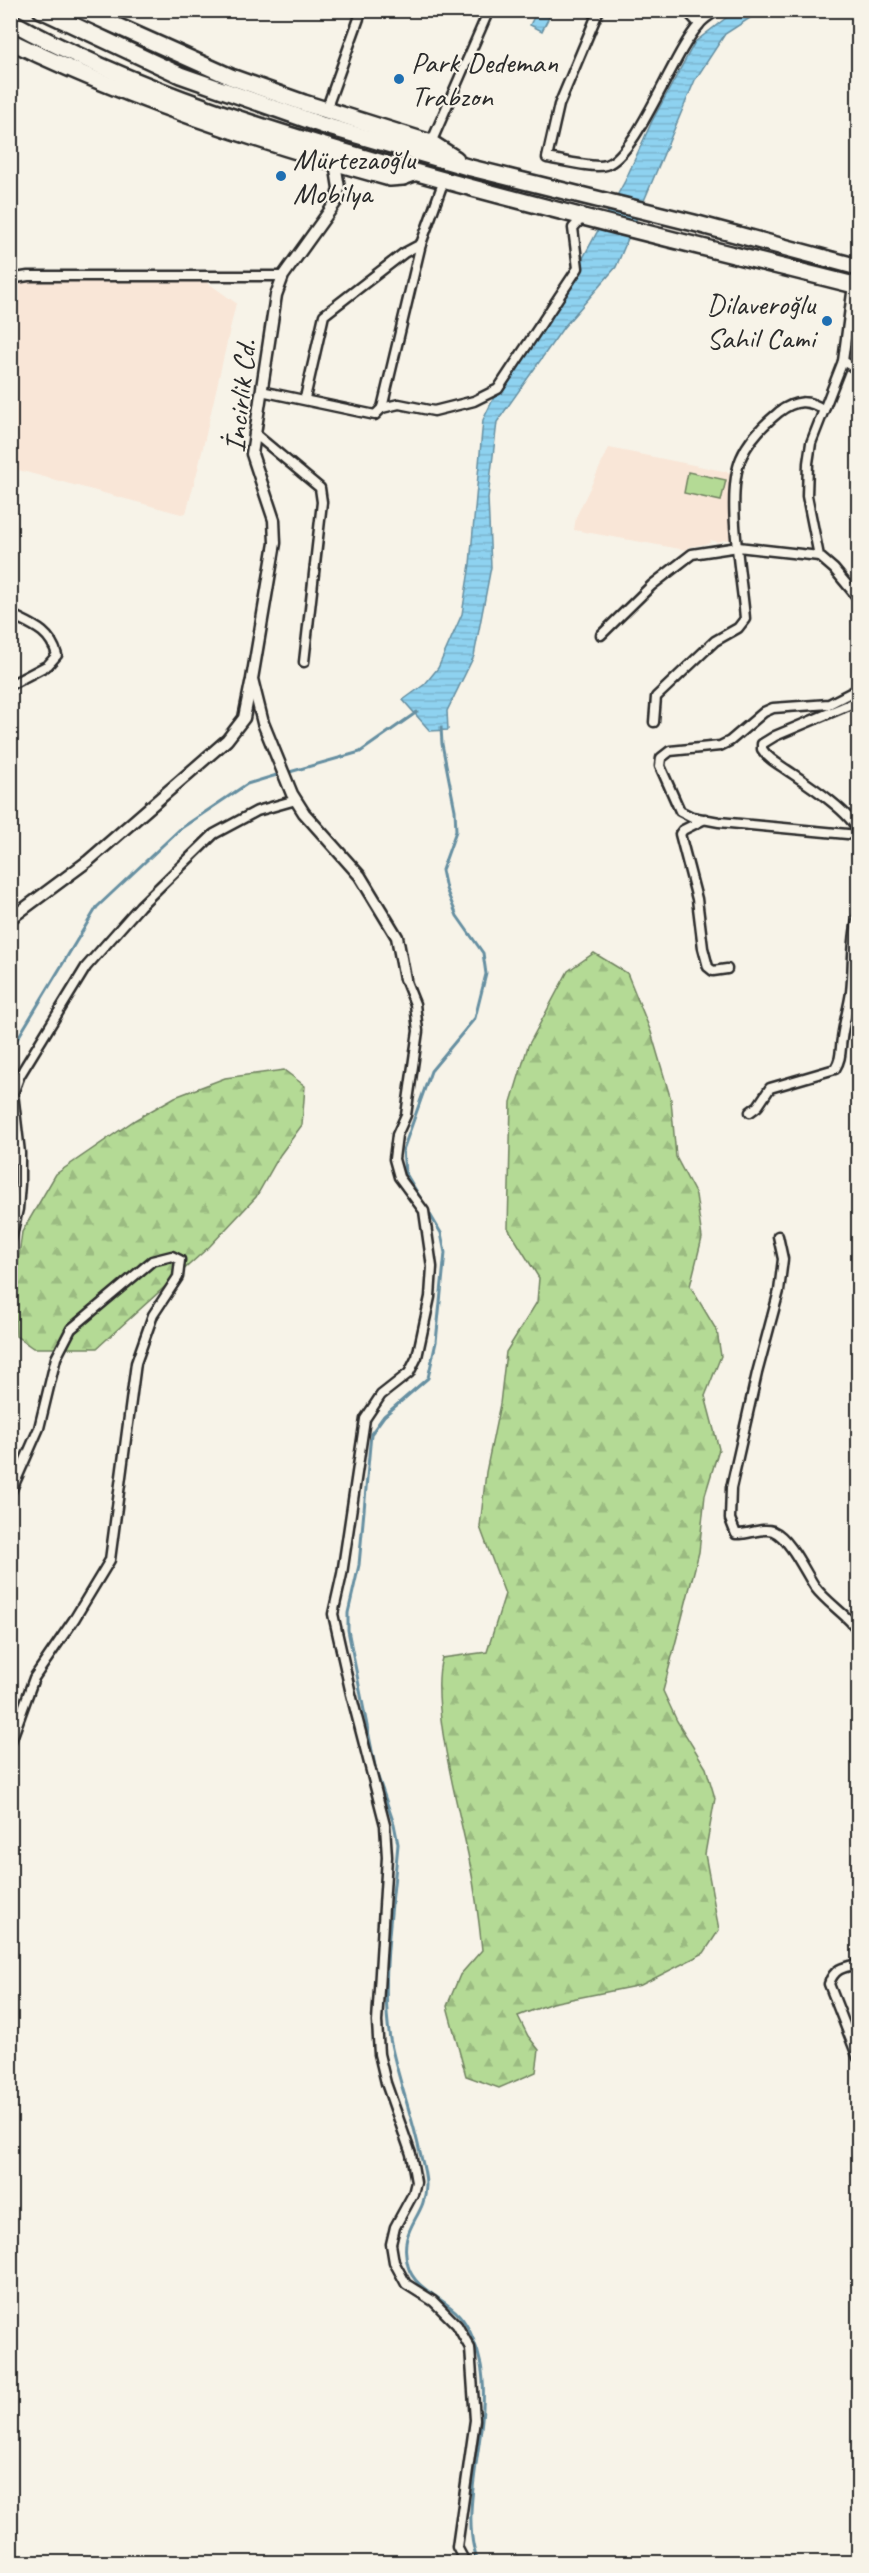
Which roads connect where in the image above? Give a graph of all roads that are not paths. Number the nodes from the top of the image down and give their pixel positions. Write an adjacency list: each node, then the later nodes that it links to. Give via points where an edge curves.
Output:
1 (41, 10): 14 (highway, via 180,75 322,125)
2 (362, 10): 11 (street)
3 (489, 10): 12 (street)
4 (599, 10): 9 (street, via 559,105 547,158 604,166 615,160 639,127)
5 (686, 10): 9 (street)
6 (717, 10): 9 (street)
7 (90, 12): 11 (highway, via 231,77)
8 (12, 22): 15 (highway, via 206,108)
9 (699, 24)
10 (10, 41): 13 (highway, via 111,86)
11 (326, 110): 12 (highway)
12 (431, 143): 14 (highway)
13 (335, 163): 15 (highway, via 390,178); 20 (street, İncirlik Cd., via 339,188 336,202)
14 (471, 168): 19 (highway)
15 (416, 172): 16 (highway)
16 (444, 180): 17 (highway); 18 (street)
17 (587, 219): 22 (highway); 27 (street, via 581,219 573,228 578,267 498,389 474,401 434,411 399,404)
18 (421, 244): 26 (street, via 404,252 324,315); 27 (street)
19 (858, 267)
20 (283, 276): 21 (street); 25 (street, İncirlik Cd., via 276,295)
21 (10, 279)
22 (856, 285): 23 (street)
23 (843, 361): 24 (street); 28 (street)
24 (858, 370)
25 (261, 390): 26 (street); 29 (street, İncirlik Cd.)
26 (305, 398): 27 (street, via 375,415)
27 (382, 408)
28 (824, 410): 30 (street, via 805,401 794,403 753,437 735,483); 31 (street, via 811,443 806,481)
29 (254, 433): 35 (street, via 320,488); 36 (street, İncirlik Cd., via 252,454 274,520 275,543)
30 (738, 547): 31 (street); 34 (street, via 692,554 652,585); 40 (street, via 745,619 738,628 715,641 656,697)
31 (819, 556): 32 (street)
32 (858, 598)
33 (10, 614): 37 (street, via 47,634 57,655)
34 (601, 635)
35 (304, 662)
36 (252, 679): 41 (street, İncirlik Cd., via 263,723); 45 (street, via 244,718 228,741 88,861)
37 (10, 685)
38 (858, 689): 42 (street, via 829,704 764,711 720,746 670,751 661,758 660,766 680,811)
39 (858, 701): 43 (street, via 775,736 762,744 762,749 855,823)
40 (654, 722)
41 (294, 797): 47 (street, İncirlik Cd., via 360,876 397,937); 48 (street, via 214,834 140,906 86,967 20,1075)
42 (705, 819): 43 (street); 46 (street, via 680,834 697,899 708,967 713,972)
43 (858, 833)
44 (858, 917): 49 (street, via 839,1063 835,1069 770,1088)
45 (10, 919)
46 (727, 969)
47 (405, 979): 57 (street, via 415,1004 418,1031 406,1115 397,1136 394,1159 399,1177 424,1211 432,1267 430,1297 409,1372 381,1395 364,1419 333,1614 385,1825 379,2054 416,2182 395,2227 391,2244 394,2262 406,2284 433,2301 457,2325 470,2348 475,2420 457,2547)
48 (12, 1095): 51 (street, via 20,1184)
49 (750, 1112)
50 (778, 1236): 53 (street, via 783,1259 779,1291 735,1466 729,1519 736,1534 764,1529 784,1539 817,1589)
51 (10, 1244)
52 (10, 1494): 54 (street, via 39,1428 56,1358 71,1329 152,1260 172,1256 180,1260 178,1277 153,1315 136,1363 110,1560 34,1678)
53 (858, 1630)
54 (10, 1744)
55 (858, 1964): 56 (street, via 840,1968 832,1975 830,1984)
56 (858, 2058)
57 (465, 2562)

